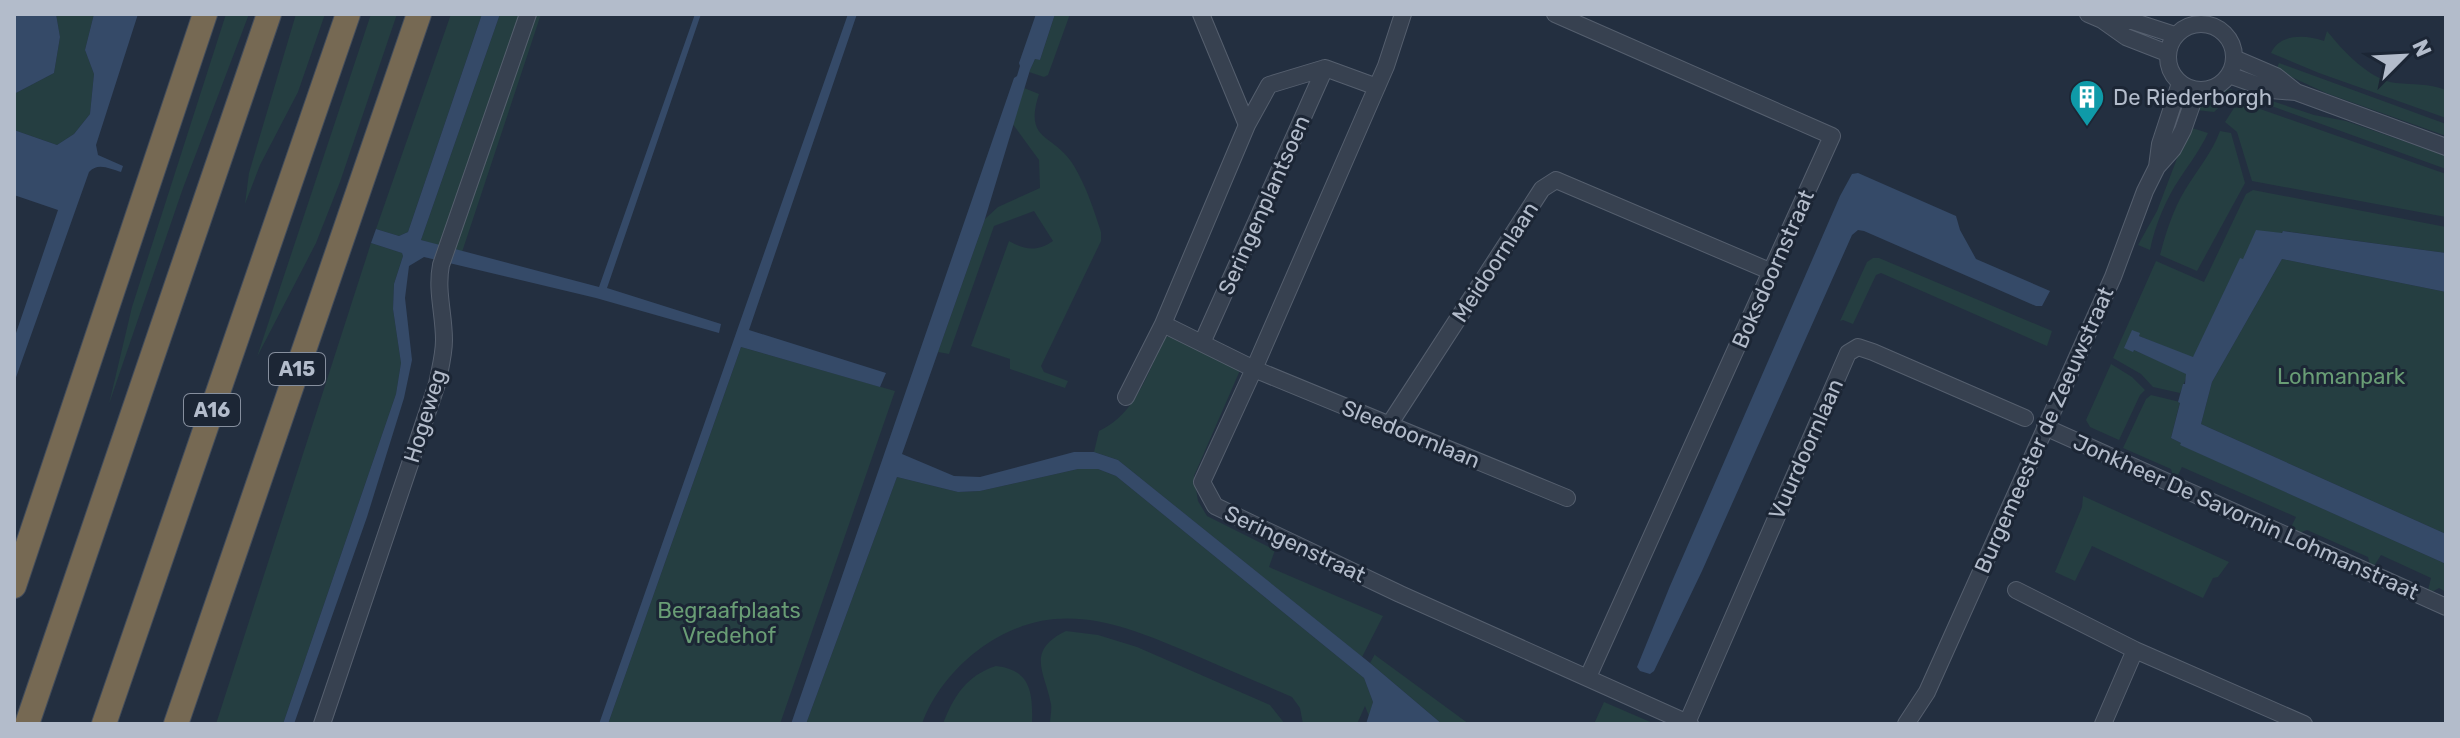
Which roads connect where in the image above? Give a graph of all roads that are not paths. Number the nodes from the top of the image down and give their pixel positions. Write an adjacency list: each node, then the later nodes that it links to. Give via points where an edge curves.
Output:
1 (269, 14): 38 (highway)
2 (348, 14): 39 (highway, A16)
3 (419, 14): 40 (highway, A15)
4 (528, 14): 41 (street, Hogeweg, via 441,265 444,338 437,384)
5 (1201, 14): 19 (street)
6 (1403, 14): 16 (street, Seringenstraat)
7 (1555, 14): 22 (street, Boksdoornstraat, via 1832,136)
8 (2095, 17): 10 (street, via 2132,21); 11 (street, via 2126,37)
9 (205, 19): 31 (highway)
10 (2175, 35): 11 (street); 12 (street, via 2199,23 2217,27 2230,40)
11 (2167, 53): 15 (street, via 2170,70)
12 (2234, 58): 14 (street); 18 (street, via 2276,76)
13 (1325, 68): 16 (street); 19 (street, Seringenplantsoen, via 1269,85); 24 (street, Seringenplantsoen)
14 (2229, 75): 17 (street, via 2215,87); 18 (street, via 2271,90)
15 (2180, 83): 17 (street); 21 (street, Burgemeester de Zeeuwstraat)
16 (1377, 87): 25 (street, Seringenstraat)
17 (2197, 90): 21 (street, Burgemeester de Zeeuwstraat, via 2178,140)
18 (2296, 92): 20 (street)
19 (1247, 125): 23 (street, Seringenplantsoen)
20 (2446, 147)
21 (2157, 167): 29 (street, Burgemeester de Zeeuwstraat)
22 (1772, 272): 28 (street, Meidoornlaan, via 1556,180 1542,189); 35 (street, Boksdoornstraat)
23 (1163, 324): 24 (street); 26 (street, Seringenplantsoen)
24 (1202, 343): 25 (street)
25 (1254, 369): 28 (street, Sleedoornlaan); 35 (street, Seringenstraat, via 1202,482 1215,506)
26 (1126, 397)
27 (2025, 418): 37 (street, Vuurdoornlaan, via 1873,352 1858,347 1848,353)
28 (1389, 425): 30 (street, Sleedoornlaan)
29 (2045, 427): 33 (street, Jonkheer De Savornin Lohmanstraat); 36 (street, Burgemeester de Zeeuwstraat)
30 (1567, 498)
31 (14, 586)
32 (2016, 590): 34 (street)
33 (2446, 607)
34 (2135, 650): 44 (street); 45 (street)
35 (1588, 677): 37 (street, Seringenstraat)
36 (1927, 692): 42 (street, Burgemeester de Zeeuwstraat); 43 (street, Burgemeester de Zeeuwstraat)
37 (1688, 723)
38 (27, 724)
39 (104, 724)
40 (176, 724)
41 (322, 724)
42 (1906, 724)
43 (1919, 724)
44 (2103, 724)
45 (2304, 724)

